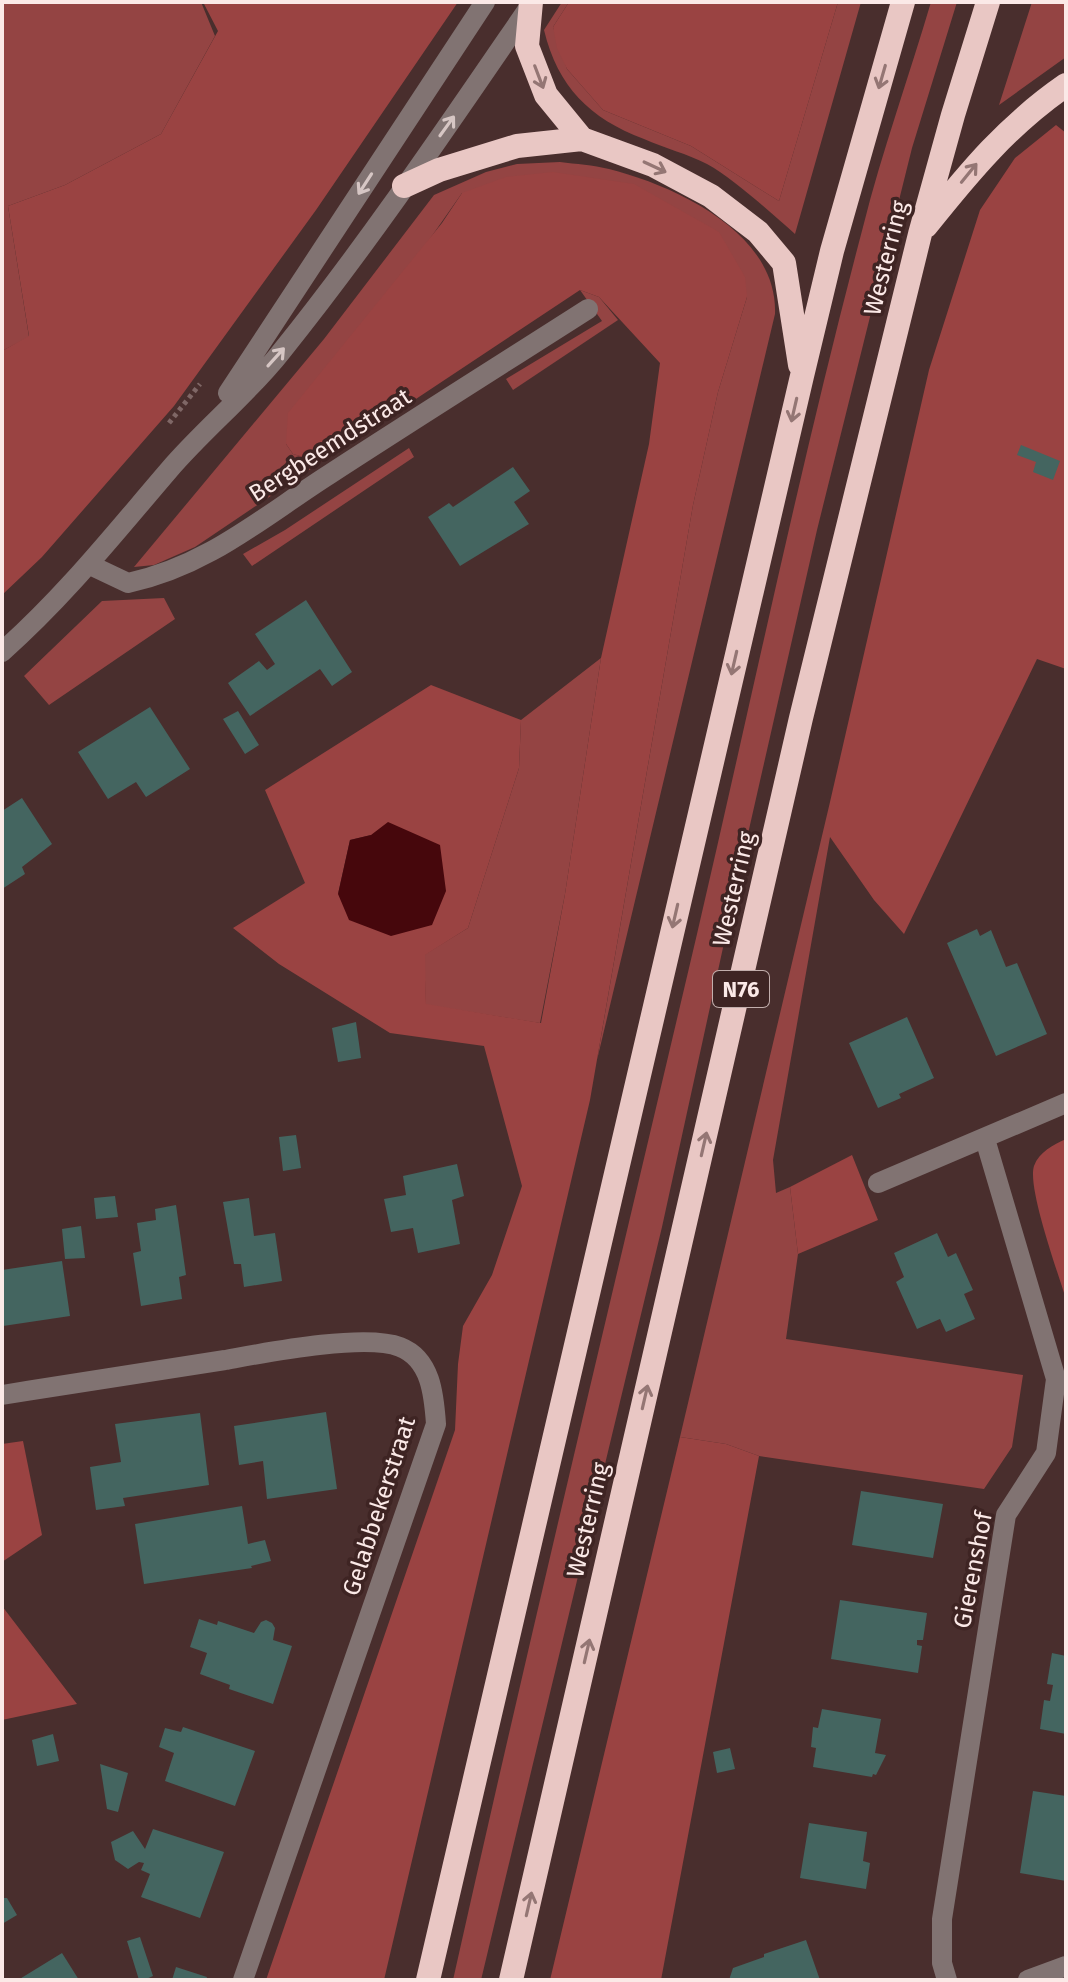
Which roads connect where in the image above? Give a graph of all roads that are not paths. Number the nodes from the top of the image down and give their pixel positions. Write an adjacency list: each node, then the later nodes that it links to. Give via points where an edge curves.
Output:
1 (485, 2): 11 (street, one-way to 11)
2 (903, 2): 10 (highway, one-way to 10)
3 (988, 2): 8 (highway, Westerring / N76)
4 (531, 3): 6 (highway, one-way to 6, via 527,46 546,95); 7 (street, one-way to 4)
5 (1066, 85): 8 (highway, one-way to 5, via 983,155)
6 (582, 139): 7 (highway, via 517,146); 10 (highway, one-way to 10, via 700,189 758,232 784,263)
7 (404, 186): 11 (street, one-way to 7, via 280,354)
8 (920, 234): 21 (highway, Westerring / N76, one-way to 8, via 801,718)
9 (588, 309): 12 (street, Bergbeemdstraat, via 228,544 179,568 128,583)
10 (802, 376): 20 (highway, one-way to 20)
11 (202, 433): 12 (street)
12 (90, 565): 13 (street)
13 (2, 652)
14 (1066, 1103): 15 (street)
15 (985, 1139): 16 (street); 22 (street, Gierenshof, via 1056,1379 1046,1453 1006,1515 942,1919)
16 (878, 1183)
17 (2, 1395): 19 (street, Gelabbekerstraat, via 305,1347 380,1342 402,1347 421,1363 432,1384 436,1424)
18 (1066, 1966): 23 (street)
19 (243, 1980)
20 (428, 1980)
21 (511, 1980)
22 (947, 1980)
23 (1028, 1980)

